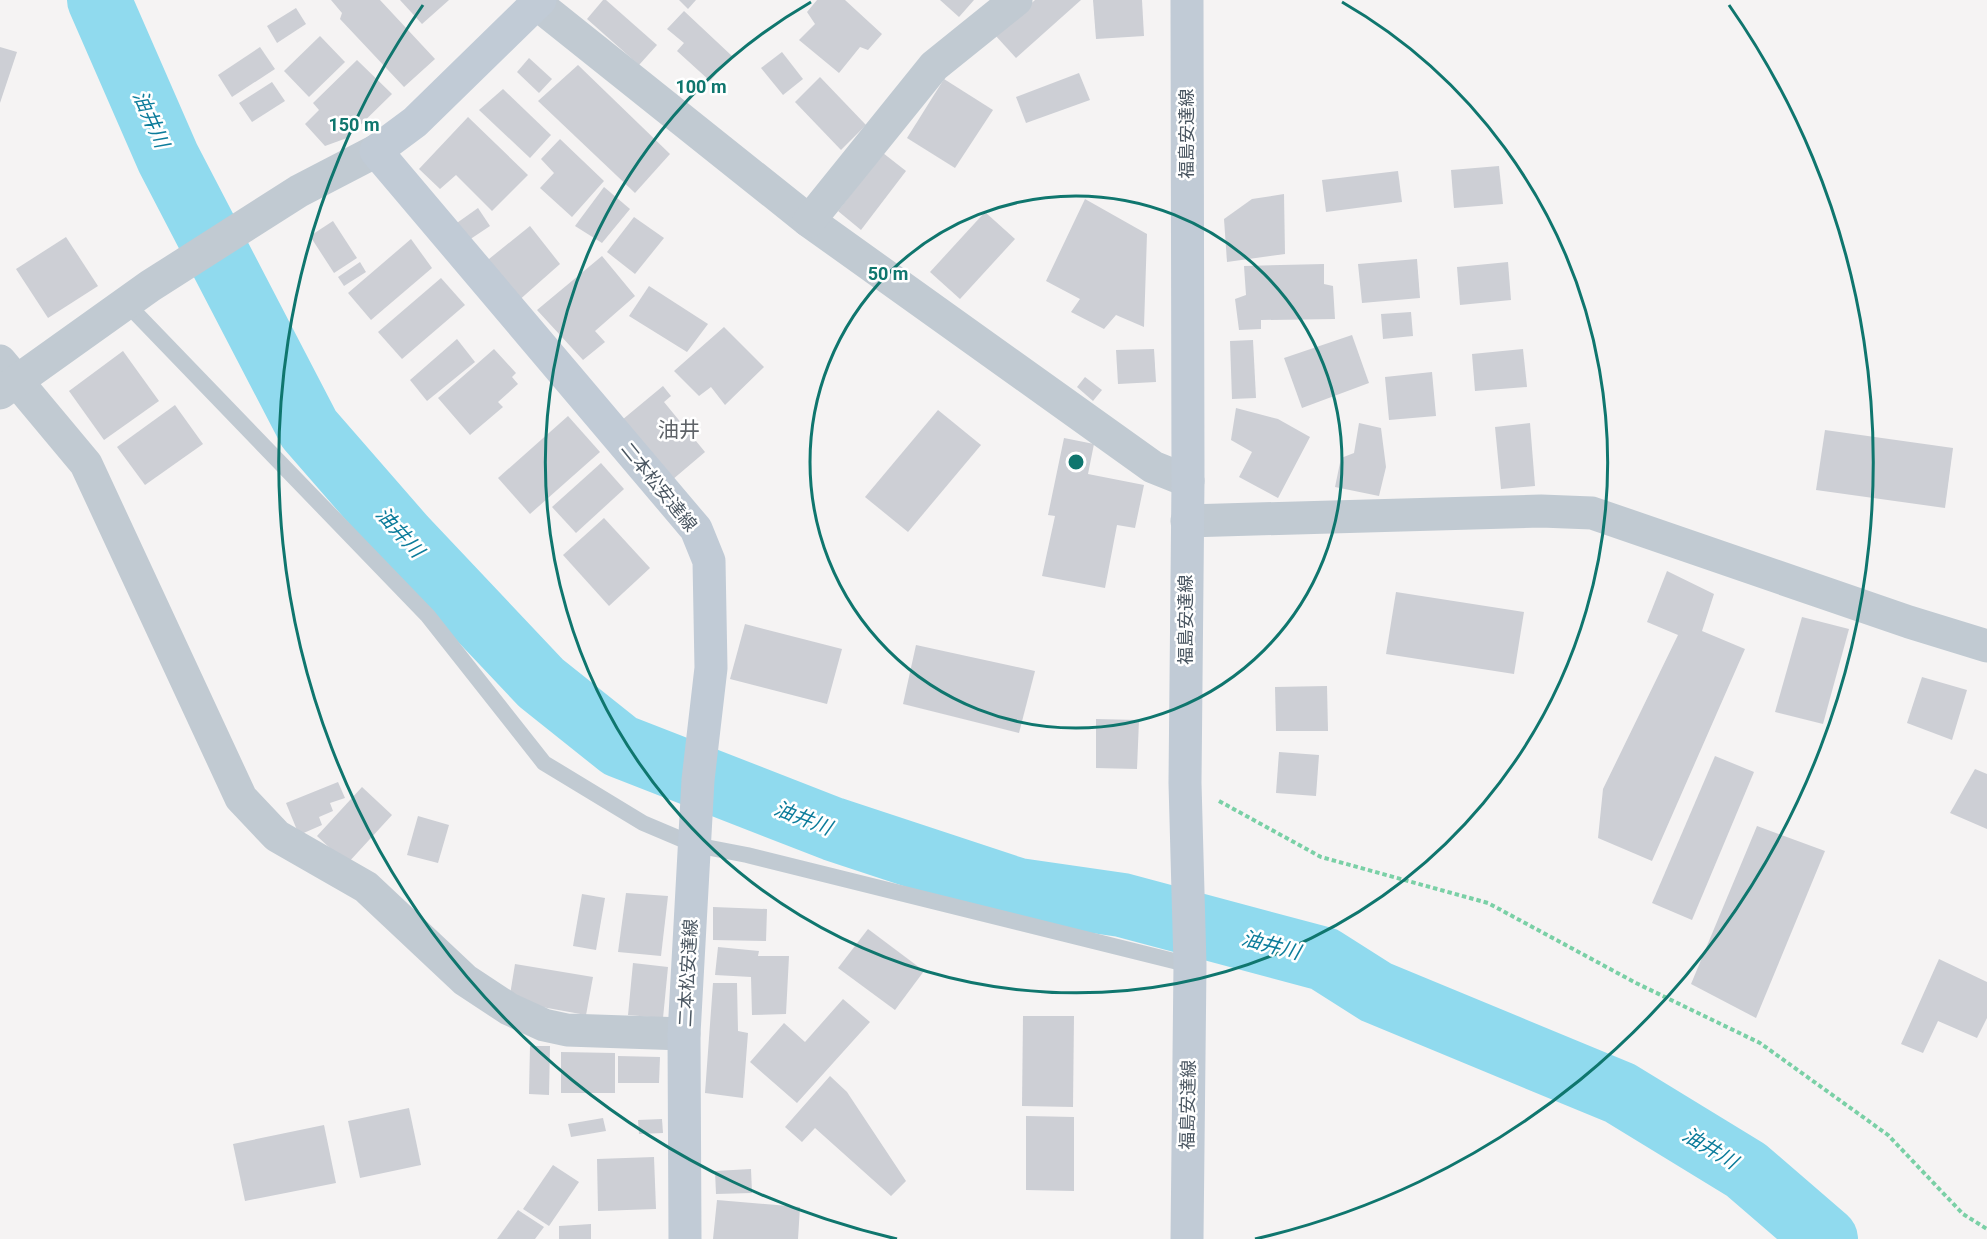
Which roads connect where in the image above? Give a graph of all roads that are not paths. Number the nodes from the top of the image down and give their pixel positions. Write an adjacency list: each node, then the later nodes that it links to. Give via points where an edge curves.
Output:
1 (1016, 0): 5 (street, via 934,66)
2 (1187, 0): 8 (main road, 福島安達線)
3 (538, 2): 4 (main road, via 415,122); 5 (street)
4 (376, 150): 6 (street, via 299,191); 11 (main road, 二本松安達線, via 696,529 709,561 711,668)
5 (809, 220): 8 (street, via 1153,467)
6 (138, 295): 7 (street); 11 (lane, via 428,616 544,763 643,823)
7 (6, 378): 13 (street, via 86,464 241,798 278,836 366,887 465,980 508,1009 544,1025 567,1030)
8 (1188, 481): 9 (main road, 福島安達線)
9 (1187, 521): 10 (street, via 1541,511 1592,513); 12 (main road, 福島安達線)
10 (1987, 646)
11 (695, 845): 12 (lane); 13 (main road, 二本松安達線)
12 (1190, 965): 15 (main road, 福島安達線)
13 (684, 1034): 14 (main road, 二本松安達線)
14 (685, 1239)
15 (1187, 1239)

